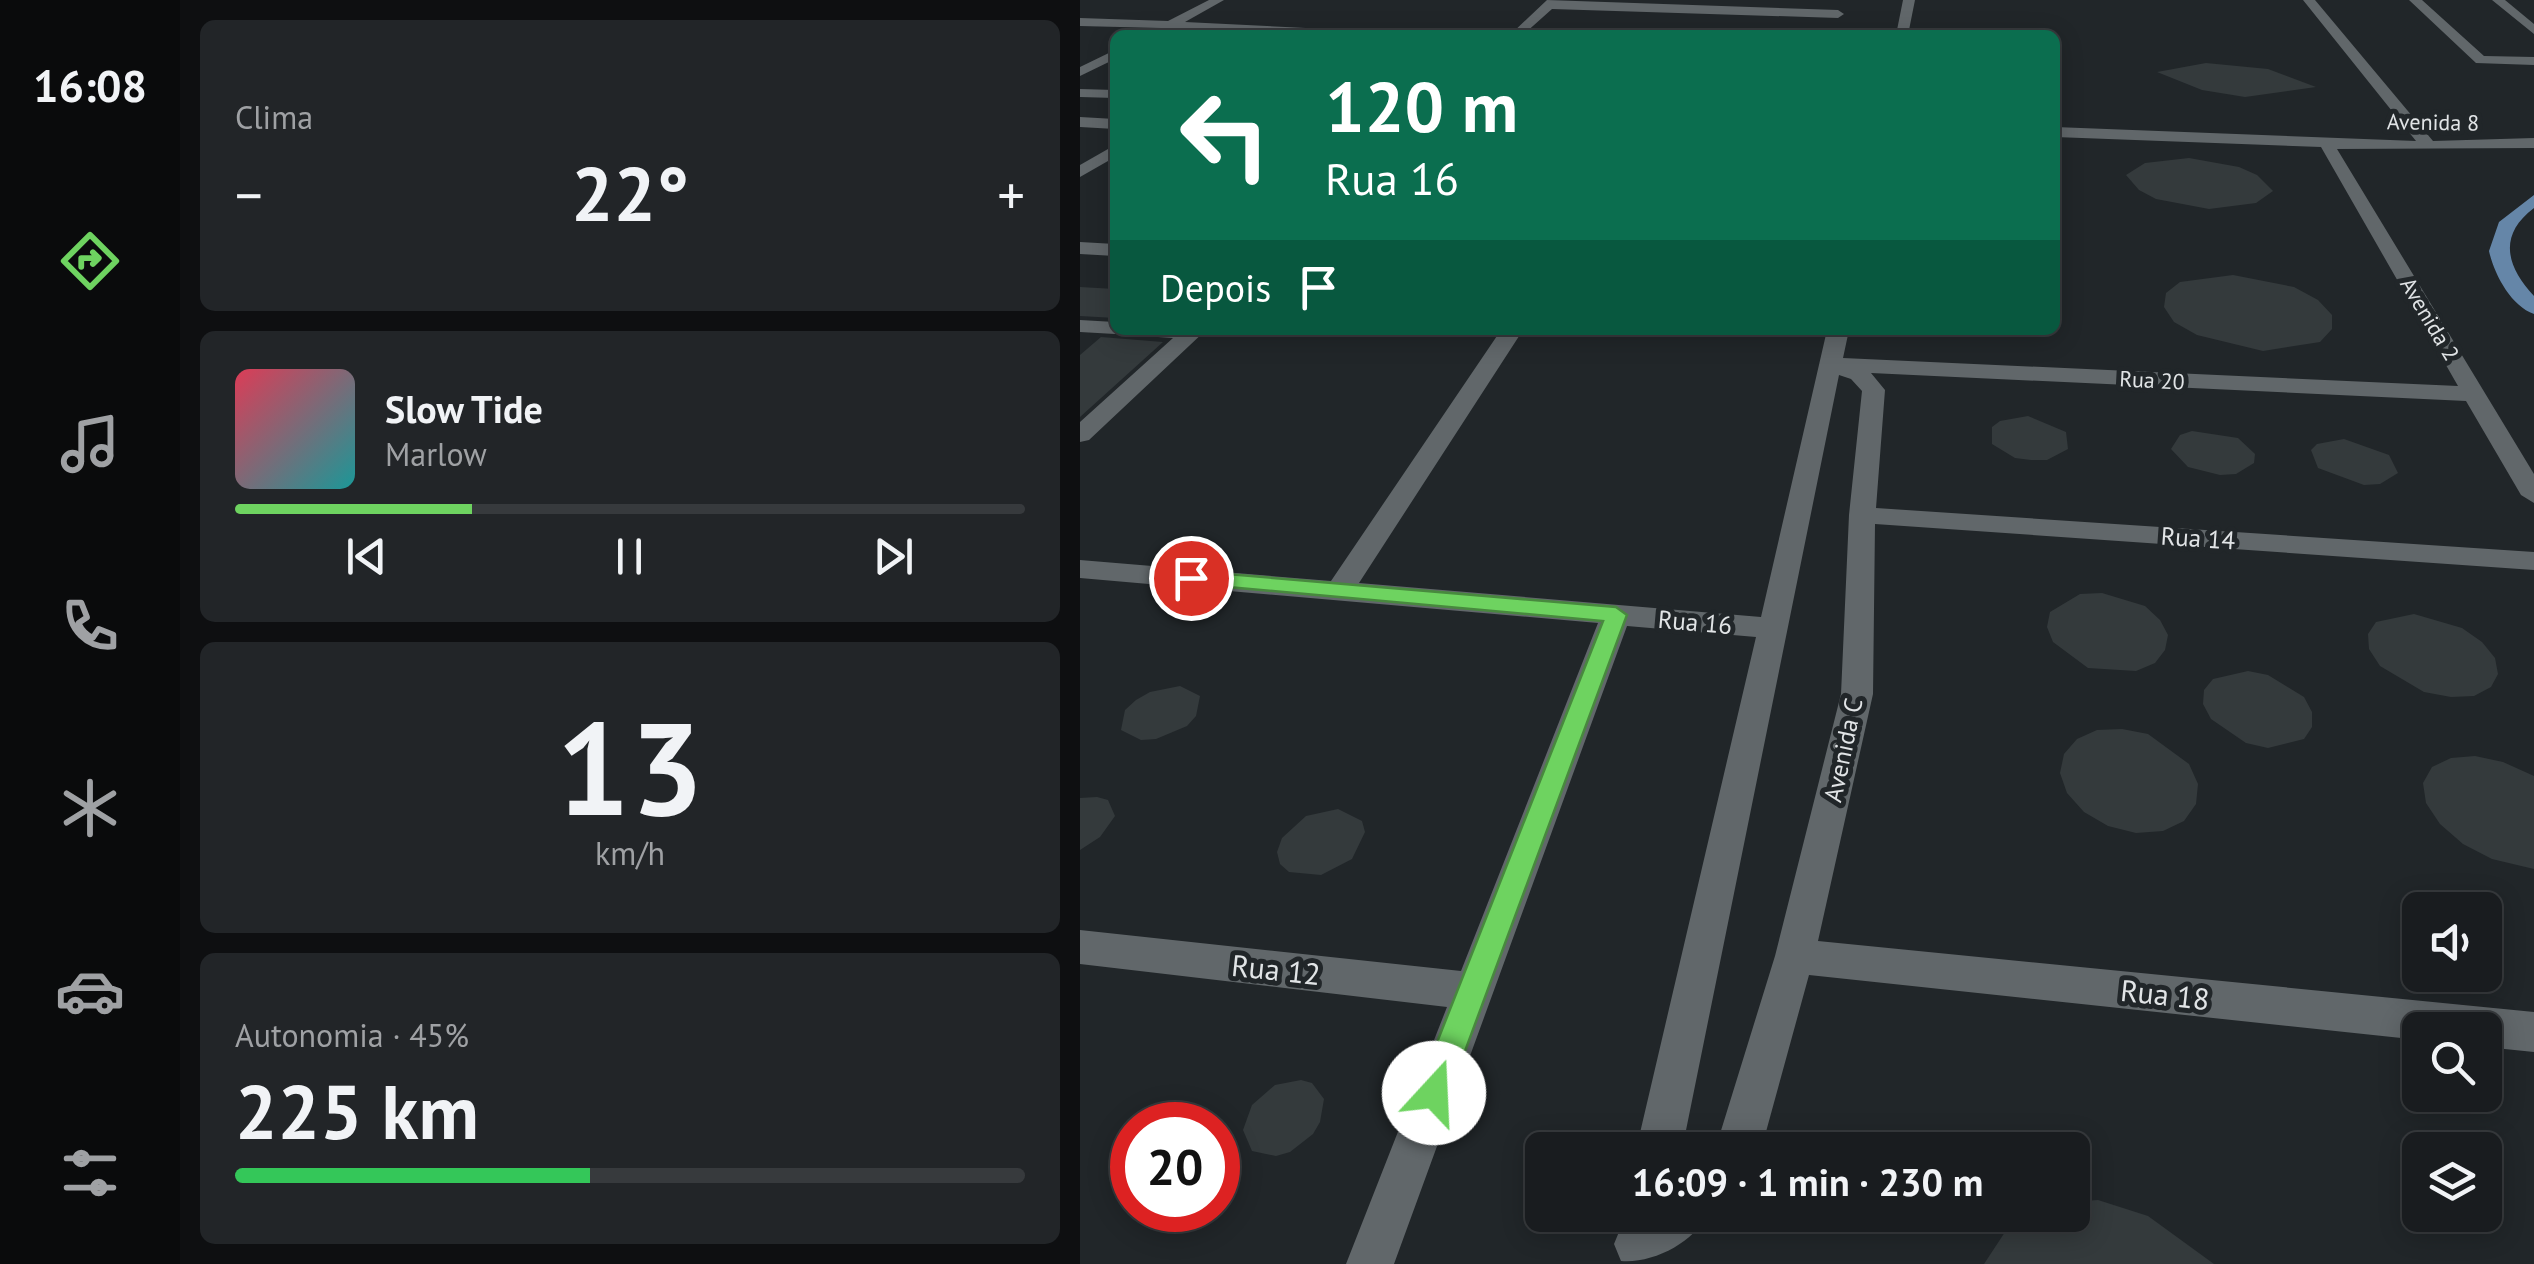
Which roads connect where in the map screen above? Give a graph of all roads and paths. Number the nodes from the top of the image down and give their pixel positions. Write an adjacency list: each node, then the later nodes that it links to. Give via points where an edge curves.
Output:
1 (1218, 0): 9 (lane)
2 (1843, 0): 7 (lane, via 1836,20)
3 (1910, 0): 13 (lane)
4 (2309, 0): 25 (lane)
5 (2415, 0): 16 (lane, via 2481,60)
6 (2498, 0): 14 (lane)
7 (1552, 2): 12 (lane)
8 (1080, 22): 9 (lane)
9 (1169, 26): 10 (lane); 11 (lane)
10 (1161, 30)
11 (1290, 30)
12 (1521, 30)
13 (1903, 30)
14 (2534, 30)
15 (1110, 57): 17 (lane)
16 (2534, 61)
17 (1080, 72)
18 (1080, 92): 19 (lane)
19 (1110, 94)
20 (1080, 122): 21 (lane)
21 (1110, 124)
22 (2060, 132): 23 (lane, Avenida 8)
23 (2330, 142): 25 (lane, Avenida 8); 38 (lane, Avenida 2)
24 (2534, 143): 25 (lane, Avenida 8)
25 (2429, 146)
26 (1110, 153): 27 (lane)
27 (1080, 172)
28 (2534, 200): 31 (main road, via 2509,216 2496,249 2516,290)
29 (1080, 248): 30 (lane)
30 (1110, 250)
31 (2534, 308)
32 (1098, 327): 36 (lane)
33 (1190, 335): 39 (lane)
34 (1509, 335): 44 (lane)
35 (1837, 335): 37 (lane)
36 (1080, 343)
37 (1830, 365): 38 (lane, Rua 20); 41 (lane, Avenida C, via 1859,374 1874,390); 46 (lane)
38 (2474, 394): 40 (lane, Avenida 2)
39 (1080, 436)
40 (2534, 495)
41 (1862, 515): 42 (lane, Rua 14); 48 (lane, Avenida C, via 1857,694)
42 (2534, 561)
43 (1080, 569): 44 (lane, Rua 16)
44 (1339, 591): 45 (lane, Rua 16)
45 (1616, 615): 46 (lane, Rua 16); 49 (lane)
46 (1772, 628): 51 (lane)
47 (1080, 946): 49 (lane, Rua 12)
48 (1796, 956): 50 (lane, Rua 18); 52 (lane, Avenida C)
49 (1472, 991): 53 (lane)
50 (2534, 1032)
51 (1663, 1132)
52 (1743, 1132)
53 (1370, 1264)

